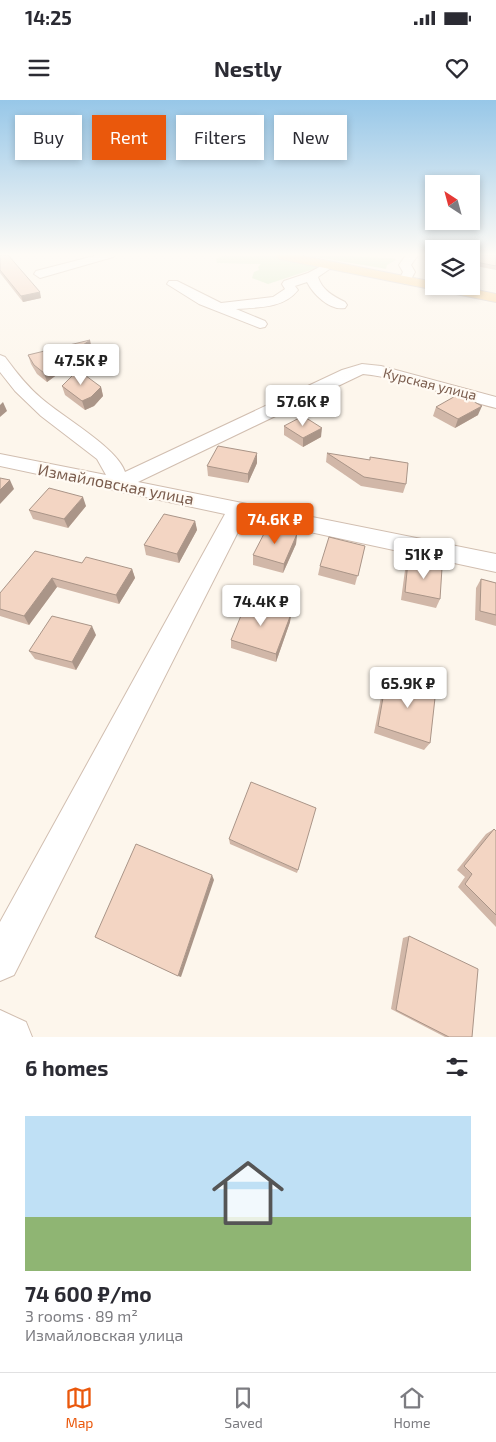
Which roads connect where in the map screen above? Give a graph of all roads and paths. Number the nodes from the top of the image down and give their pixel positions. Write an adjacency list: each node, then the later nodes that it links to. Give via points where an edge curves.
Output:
1 (200, 299): 5 (street)
2 (280, 299): 5 (street)
3 (328, 299): 4 (street)
4 (340, 305)
5 (221, 306): 6 (street)
6 (260, 324)
7 (0, 360): 10 (street, via 26,394 104,455 114,468)
8 (496, 403): 10 (street, Курская улица, via 460,391 362,368)
9 (0, 460): 10 (street, Измайловская улица)
10 (118, 483): 11 (street, Измайловская улица)
11 (239, 509): 12 (street, Измайловская улица); 13 (street)
12 (496, 563)
13 (0, 961)
14 (0, 1032): 15 (street)
15 (11, 1037)

